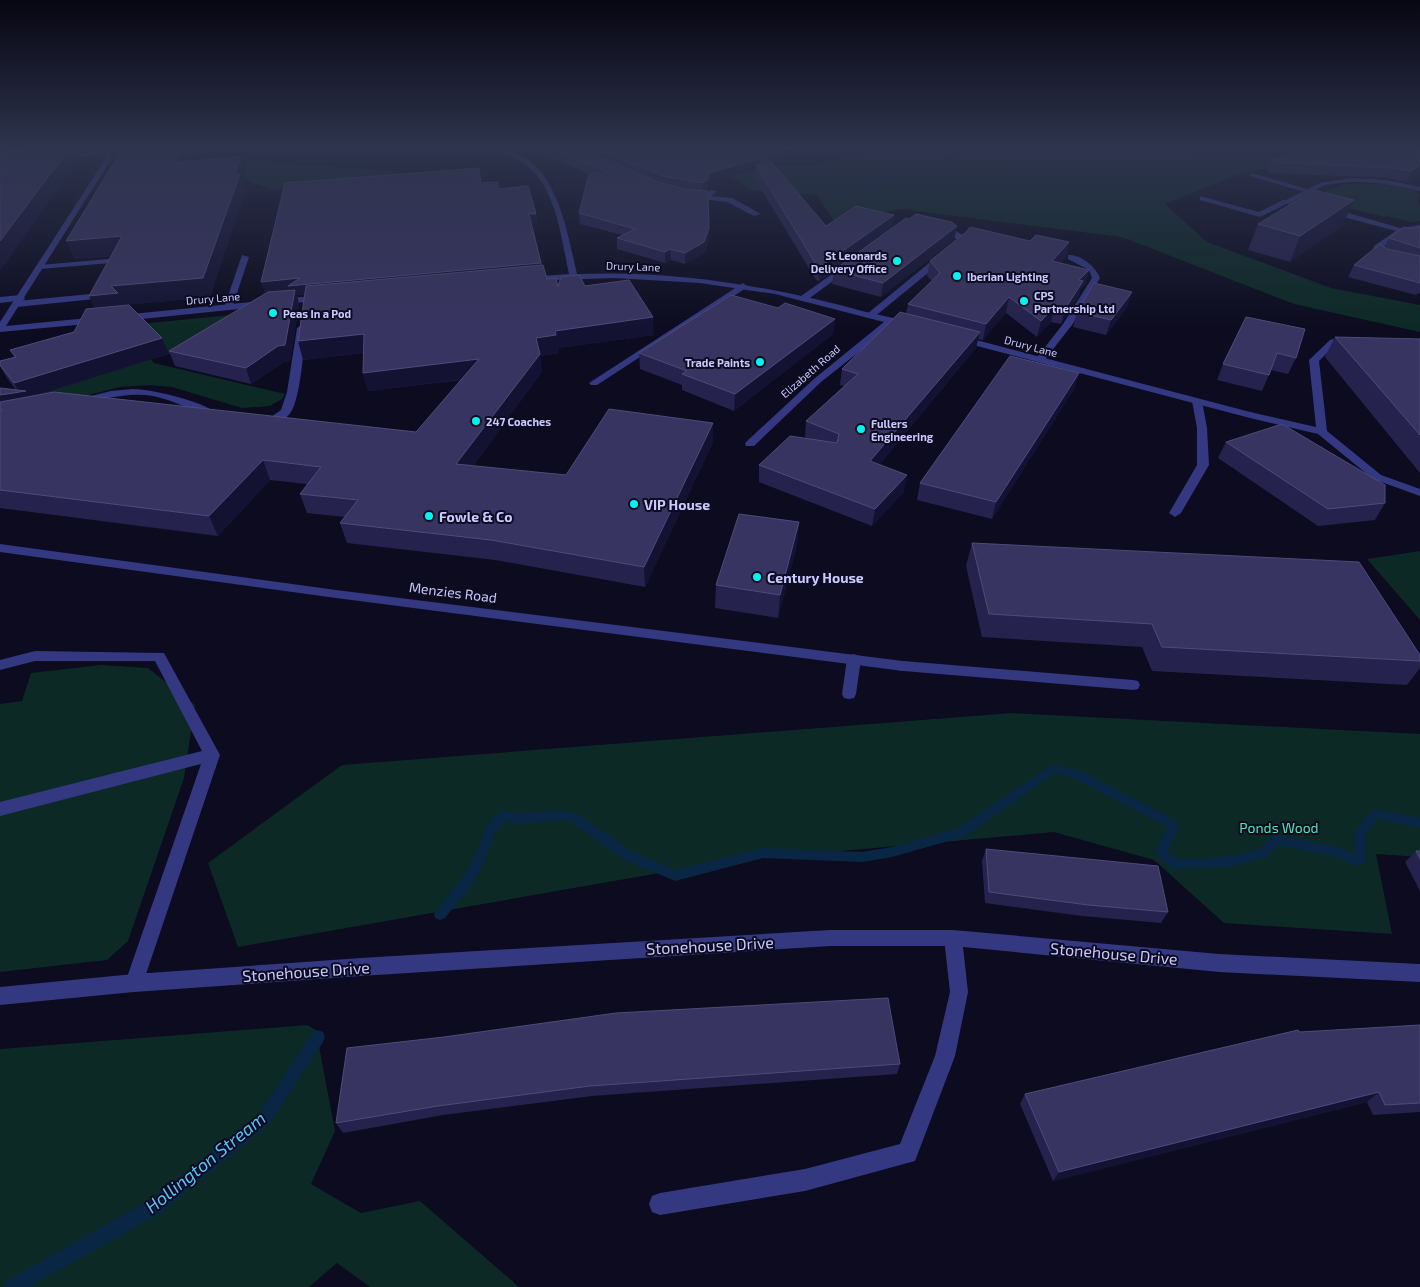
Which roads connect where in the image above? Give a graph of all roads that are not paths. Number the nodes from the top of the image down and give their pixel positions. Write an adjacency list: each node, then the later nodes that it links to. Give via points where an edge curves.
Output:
1 (77, 208): 16 (street)
2 (556, 208): 17 (street)
3 (745, 208): 7 (street)
4 (1237, 208): 5 (street, via 1260,215)
5 (1274, 208)
6 (1335, 212): 10 (street)
7 (757, 214)
8 (1420, 227): 10 (street)
9 (946, 228): 27 (street, via 962,239 959,243)
10 (1403, 230): 15 (street, via 1377,248 1377,252)
11 (244, 257): 25 (street)
12 (1071, 257): 33 (street, via 1093,269 1096,278 1067,325)
13 (120, 260): 16 (street)
14 (852, 264): 22 (street)
15 (1420, 266)
16 (40, 267): 24 (street)
17 (573, 275): 18 (street, Drury Lane); 19 (street, Drury Lane, via 678,279)
18 (516, 280)
19 (743, 286): 22 (street, Drury Lane); 34 (street)
20 (101, 296): 24 (street)
21 (335, 297): 26 (street, Drury Lane)
22 (804, 298): 27 (street, Drury Lane)
23 (0, 300): 24 (street)
24 (19, 301): 30 (street)
25 (228, 308): 26 (street, Drury Lane); 30 (street, Drury Lane)
26 (305, 309): 38 (street, via 286,412 273,420)
27 (870, 316): 28 (street, Drury Lane)
28 (892, 321): 29 (street, Drury Lane); 40 (street, Elizabeth Road, via 842,358)
29 (920, 328)
30 (0, 329)
31 (948, 336): 33 (street, Drury Lane)
32 (1333, 342): 39 (street, via 1314,360)
33 (1040, 360): 35 (street, Drury Lane)
34 (594, 383)
35 (1197, 401): 39 (street, Drury Lane); 42 (street, via 1202,428 1202,465)
36 (72, 404): 37 (street, via 128,391 144,392 164,395)
37 (221, 415)
38 (254, 420)
39 (1322, 432): 41 (street, via 1378,476)
40 (750, 444)
41 (1420, 493)
42 (1175, 513)
43 (0, 548): 44 (street, Menzies Road)
44 (854, 659): 46 (street, Menzies Road); 47 (street)
45 (0, 665): 48 (street, via 35,656 159,656)
46 (1133, 686)
47 (849, 694)
48 (212, 755): 49 (street); 52 (street)
49 (0, 809)
50 (953, 938): 51 (street, Stonehouse Drive, via 1219,963); 52 (street, Stonehouse Drive, via 830,938); 54 (street, via 959,992 945,1056 907,1154 805,1180)
51 (1420, 973)
52 (134, 983): 53 (street, Stonehouse Drive)
53 (0, 996)
54 (660, 1204)

